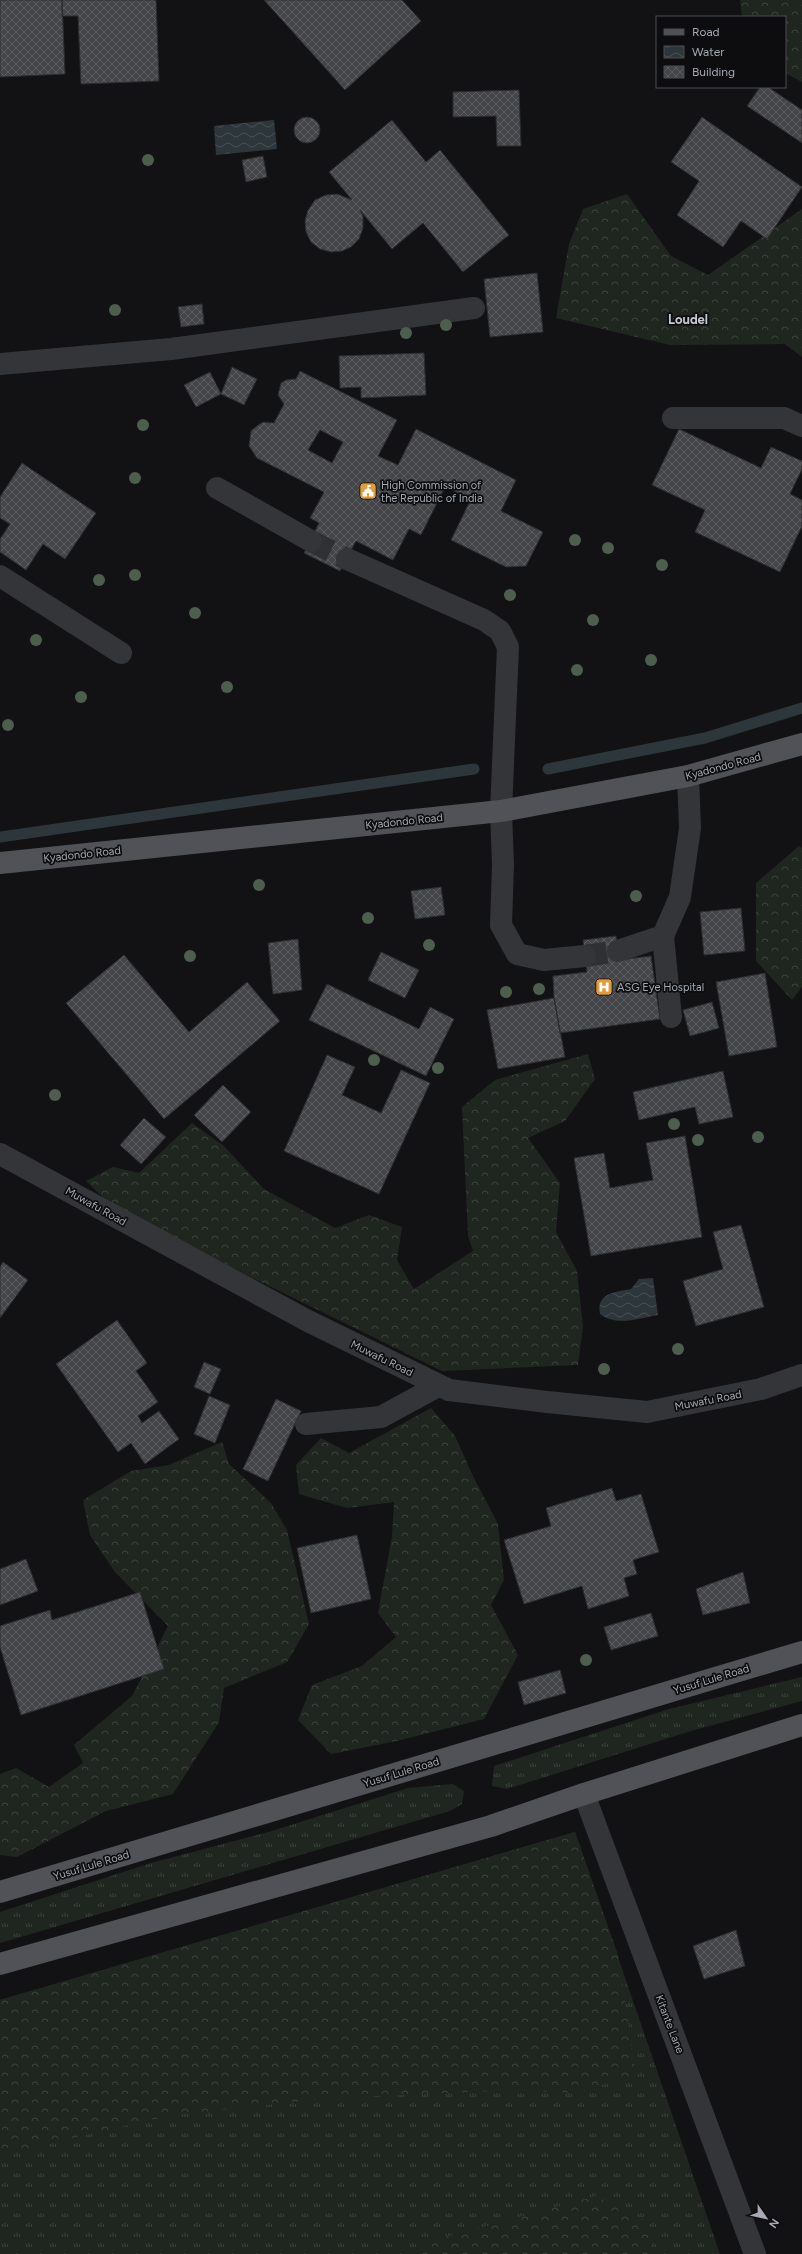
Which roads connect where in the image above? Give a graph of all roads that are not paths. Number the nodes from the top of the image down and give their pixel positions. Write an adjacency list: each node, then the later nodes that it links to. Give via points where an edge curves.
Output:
1 (474, 308): 2 (street, via 171,349)
2 (0, 364)
3 (674, 418): 4 (street, via 784,418)
4 (802, 426)
5 (217, 488): 6 (street)
6 (311, 541)
7 (347, 559): 12 (street, via 484,620 500,631 508,647)
8 (0, 576): 9 (street)
9 (120, 653)
10 (802, 744): 11 (main road, Kyadondo Road)
11 (688, 776): 12 (main road, Kyadondo Road); 14 (street, via 690,828 680,897)
12 (500, 811): 13 (main road, Kyadondo Road); 16 (street, via 503,865 501,925 517,954 544,960)
13 (0, 863)
14 (662, 936): 15 (street); 17 (street)
15 (618, 951)
16 (585, 956)
17 (671, 1017)
18 (0, 1154): 20 (street, Muwafu Road, via 308,1321)
19 (802, 1375): 20 (street, Muwafu Road, via 761,1389 647,1412 449,1390)
20 (438, 1386): 21 (street, via 381,1417)
21 (306, 1424)
22 (802, 1652): 25 (main road, Yusuf Lule Road)
23 (802, 1726): 24 (main road)
24 (584, 1794): 26 (main road, via 490,1826); 27 (street, Kitante Lane)
25 (0, 1892)
26 (0, 1964)
27 (755, 2254)

